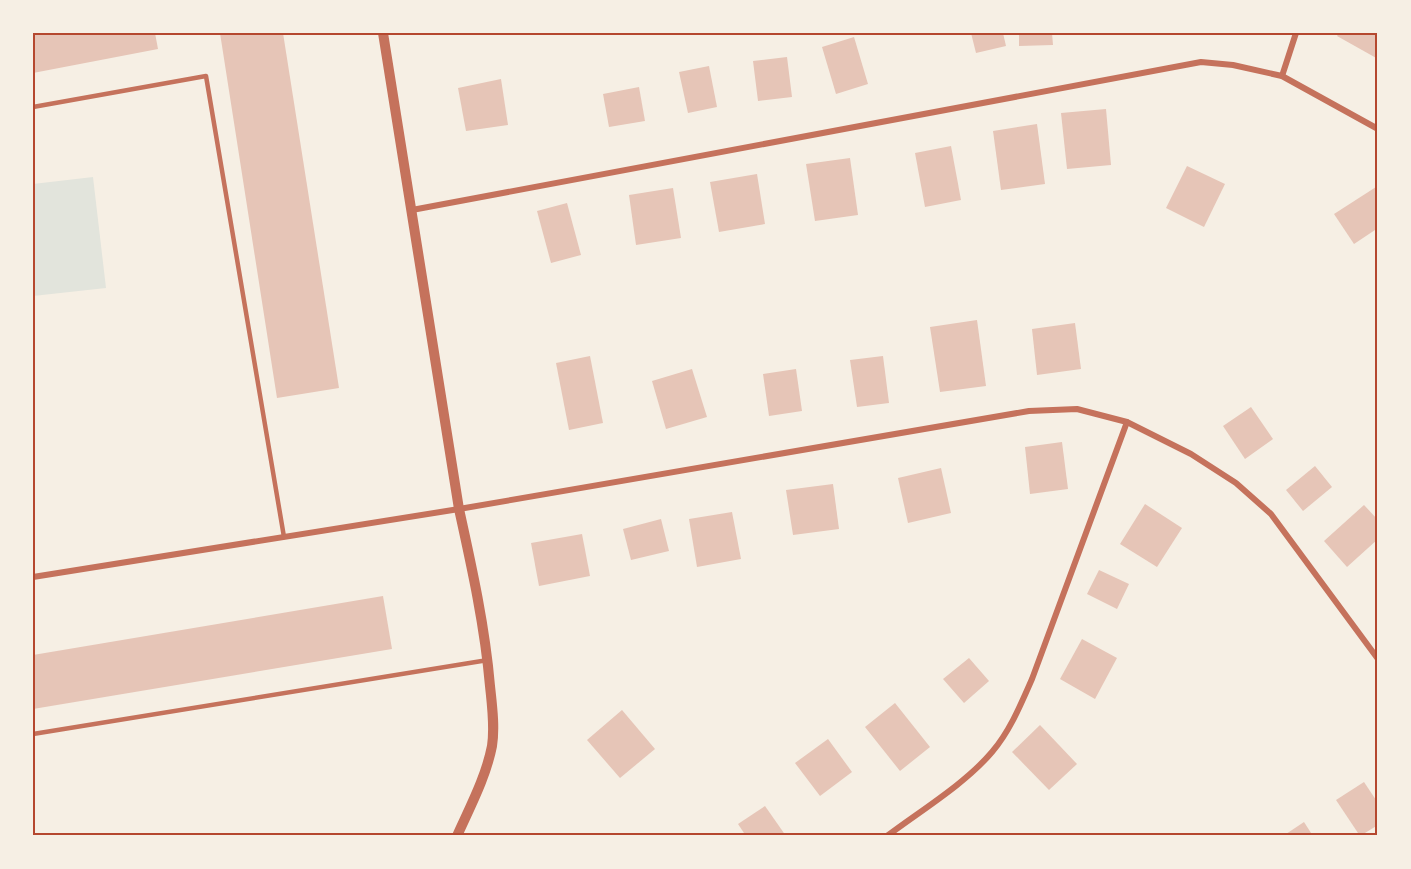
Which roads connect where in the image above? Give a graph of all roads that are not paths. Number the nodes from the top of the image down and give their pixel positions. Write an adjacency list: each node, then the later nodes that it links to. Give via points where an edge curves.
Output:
1 (383, 33): 6 (street)
2 (1296, 33): 3 (street)
3 (1282, 76): 5 (street); 6 (street, via 1202,62)
4 (33, 106): 9 (lane, via 206,76)
5 (1378, 129)
6 (412, 210): 8 (street)
7 (1127, 422): 8 (street, via 1077,409 1029,411); 11 (street, via 1191,454 1236,483 1271,514); 15 (street, via 1016,715 985,759)
8 (459, 509): 9 (street); 12 (street)
9 (285, 537): 10 (street)
10 (33, 577)
11 (1378, 659)
12 (488, 660): 13 (lane); 14 (street, via 492,745)
13 (33, 735)
14 (457, 836)
15 (887, 836)

